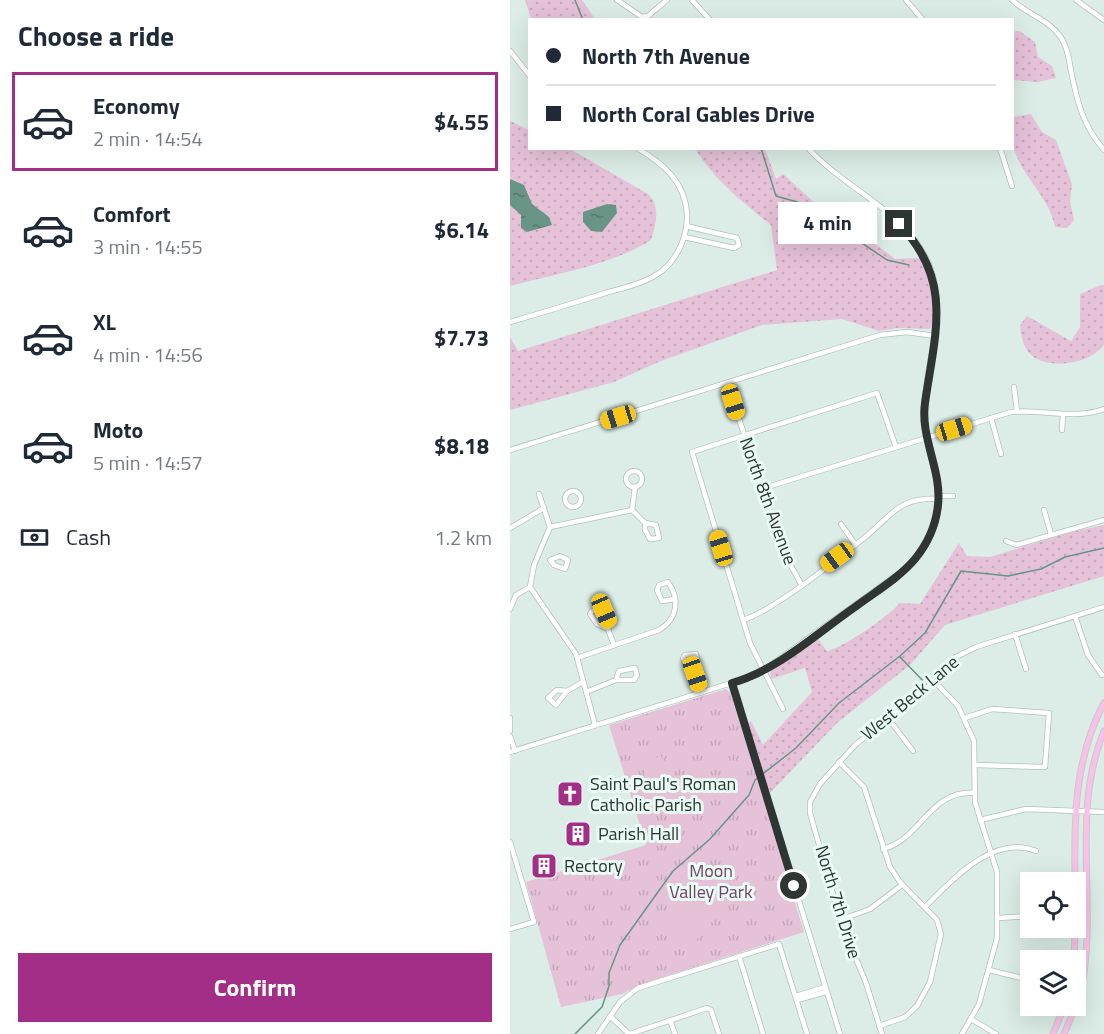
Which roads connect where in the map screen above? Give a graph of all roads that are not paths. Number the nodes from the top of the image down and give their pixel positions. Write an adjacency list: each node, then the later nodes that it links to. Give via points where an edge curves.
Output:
1 (617, 0): 2 (street, via 642,17)
2 (667, 0)
3 (692, 0): 7 (street)
4 (906, 0): 8 (street)
5 (1012, 0): 17 (street, via 1060,35 1081,115)
6 (1076, 0): 9 (street)
7 (708, 18)
8 (921, 18)
9 (1104, 20)
10 (510, 51): 11 (street)
11 (517, 62): 12 (street); 13 (street)
12 (510, 67)
13 (528, 74)
14 (640, 150): 19 (street, via 660,162 676,179 684,197)
15 (810, 150): 22 (street, via 912,237 932,273 938,315)
16 (1001, 150): 18 (street)
17 (1104, 150)
18 (1012, 186)
19 (686, 226): 20 (street); 20 (street, via 737,238 740,243 734,248)
20 (684, 237): 21 (street, via 668,265 652,277)
21 (510, 322)
22 (935, 336): 23 (street, via 890,333); 31 (street, via 925,406)
23 (727, 383): 30 (street, North 8th Avenue); 33 (street)
24 (1014, 387): 26 (street)
25 (1104, 409): 27 (street)
26 (1017, 411): 27 (street); 28 (street)
27 (1063, 414): 29 (street)
28 (991, 418): 31 (street); 34 (street)
29 (1062, 430)
30 (743, 434): 32 (street, via 877,393); 36 (street, North 8th Avenue); 61 (street, via 692,452)
31 (926, 437): 32 (street); 39 (street)
32 (896, 447): 36 (street)
33 (510, 450)
34 (1001, 454)
35 (635, 487): 41 (street)
36 (764, 488): 53 (street, North 8th Avenue, via 783,551)
37 (539, 494): 40 (street)
38 (953, 496): 39 (street)
39 (939, 497): 50 (street, via 895,509); 67 (street, via 930,536 908,567)
40 (544, 508): 46 (street); 47 (street)
41 (632, 510): 44 (street); 46 (street)
42 (1044, 510): 48 (street)
43 (1104, 520): 48 (street)
44 (645, 522)
45 (841, 524): 50 (street)
46 (550, 527): 51 (street)
47 (510, 528)
48 (1051, 534): 49 (street, via 1016,545)
49 (1006, 541)
50 (855, 544): 53 (street)
51 (539, 554): 52 (street); 54 (street)
52 (550, 560)
53 (801, 584): 61 (street, via 757,615)
54 (530, 587): 56 (street); 65 (street)
55 (510, 594): 56 (street)
56 (516, 595): 59 (street)
57 (675, 599): 57 (street, via 662,601 657,587 668,582); 64 (street, via 675,612 666,626)
58 (1104, 607): 60 (street, West Beck Lane)
59 (510, 609)
60 (1075, 616): 63 (street, West Beck Lane); 69 (street, via 1088,656)
61 (743, 620): 67 (street)
62 (608, 629): 62 (street, via 595,623 591,611 604,611 610,624); 64 (street)
63 (1016, 634): 66 (street); 71 (street, West Beck Lane, via 966,651)
64 (614, 645): 65 (street)
65 (577, 658): 72 (street)
66 (1026, 669)
67 (763, 671): 73 (street); 78 (street)
68 (695, 674): 68 (street, via 699,667 696,654 685,655 687,669); 76 (street)
69 (1102, 675)
70 (616, 680): 70 (street, via 634,680 635,668 619,671); 75 (street)
71 (934, 681): 79 (street); 81 (street, West Beck Lane)
72 (583, 682): 74 (street); 75 (street)
73 (732, 683): 76 (street); 112 (street)
74 (567, 691)
75 (586, 692): 82 (street)
76 (702, 693): 82 (street)
77 (1104, 703): 92 (main road, via 1086,749)
78 (783, 708)
79 (965, 717): 89 (street, via 976,745); 89 (street, via 992,709 1049,713 1046,767)
80 (510, 718): 83 (street)
81 (888, 718): 86 (street); 88 (street, West Beck Lane)
82 (595, 725): 87 (street)
83 (510, 731)
84 (1104, 731): 93 (main road, via 1094,758)
85 (510, 736): 87 (street)
86 (913, 751)
87 (512, 752)
88 (839, 762): 91 (street, West Beck Lane); 97 (street, via 864,787)
89 (976, 765): 90 (street)
90 (975, 793): 95 (street); 97 (street, via 945,798 904,838)
91 (810, 802): 107 (street, North 7th Drive)
92 (1074, 811): 93 (street); 95 (street, via 1017,810); 102 (main road)
93 (1086, 811): 94 (street); 130 (main road, via 1086,956 1075,1010)
94 (1104, 812)
95 (980, 820): 99 (street)
96 (510, 842): 100 (street)
97 (883, 849): 103 (street)
98 (1036, 851): 99 (street, via 1022,848)
99 (993, 855): 104 (street, via 966,866); 106 (street)
100 (518, 867): 101 (street); 108 (street, via 534,922)
101 (510, 869)
102 (1075, 872)
103 (902, 885): 104 (street); 107 (street, via 870,909)
104 (925, 907): 118 (street, via 937,920 941,934 930,982 911,1013)
105 (1020, 917): 106 (street)
106 (998, 918): 110 (street)
107 (840, 920): 118 (street, North 7th Drive)
108 (510, 930)
109 (739, 956): 113 (street, via 779,944); 114 (street, via 638,988); 124 (street)
110 (989, 970): 111 (street); 116 (street)
111 (1020, 978)
112 (825, 990): 113 (street); 126 (street)
113 (796, 998): 125 (street)
114 (610, 1016): 120 (street); 121 (street)
115 (1061, 1016): 119 (main road)
116 (971, 1019): 128 (street); 129 (street)
117 (670, 1020): 121 (street); 122 (street); 123 (street, via 710,1008)
118 (879, 1026): 127 (street, North 7th Drive)
119 (1054, 1032): 130 (street)
120 (598, 1034)
121 (629, 1034)
122 (675, 1034)
123 (719, 1034)
124 (763, 1034)
125 (807, 1034)
126 (840, 1034)
127 (882, 1034)
128 (962, 1034)
129 (996, 1034)
130 (1063, 1034)

